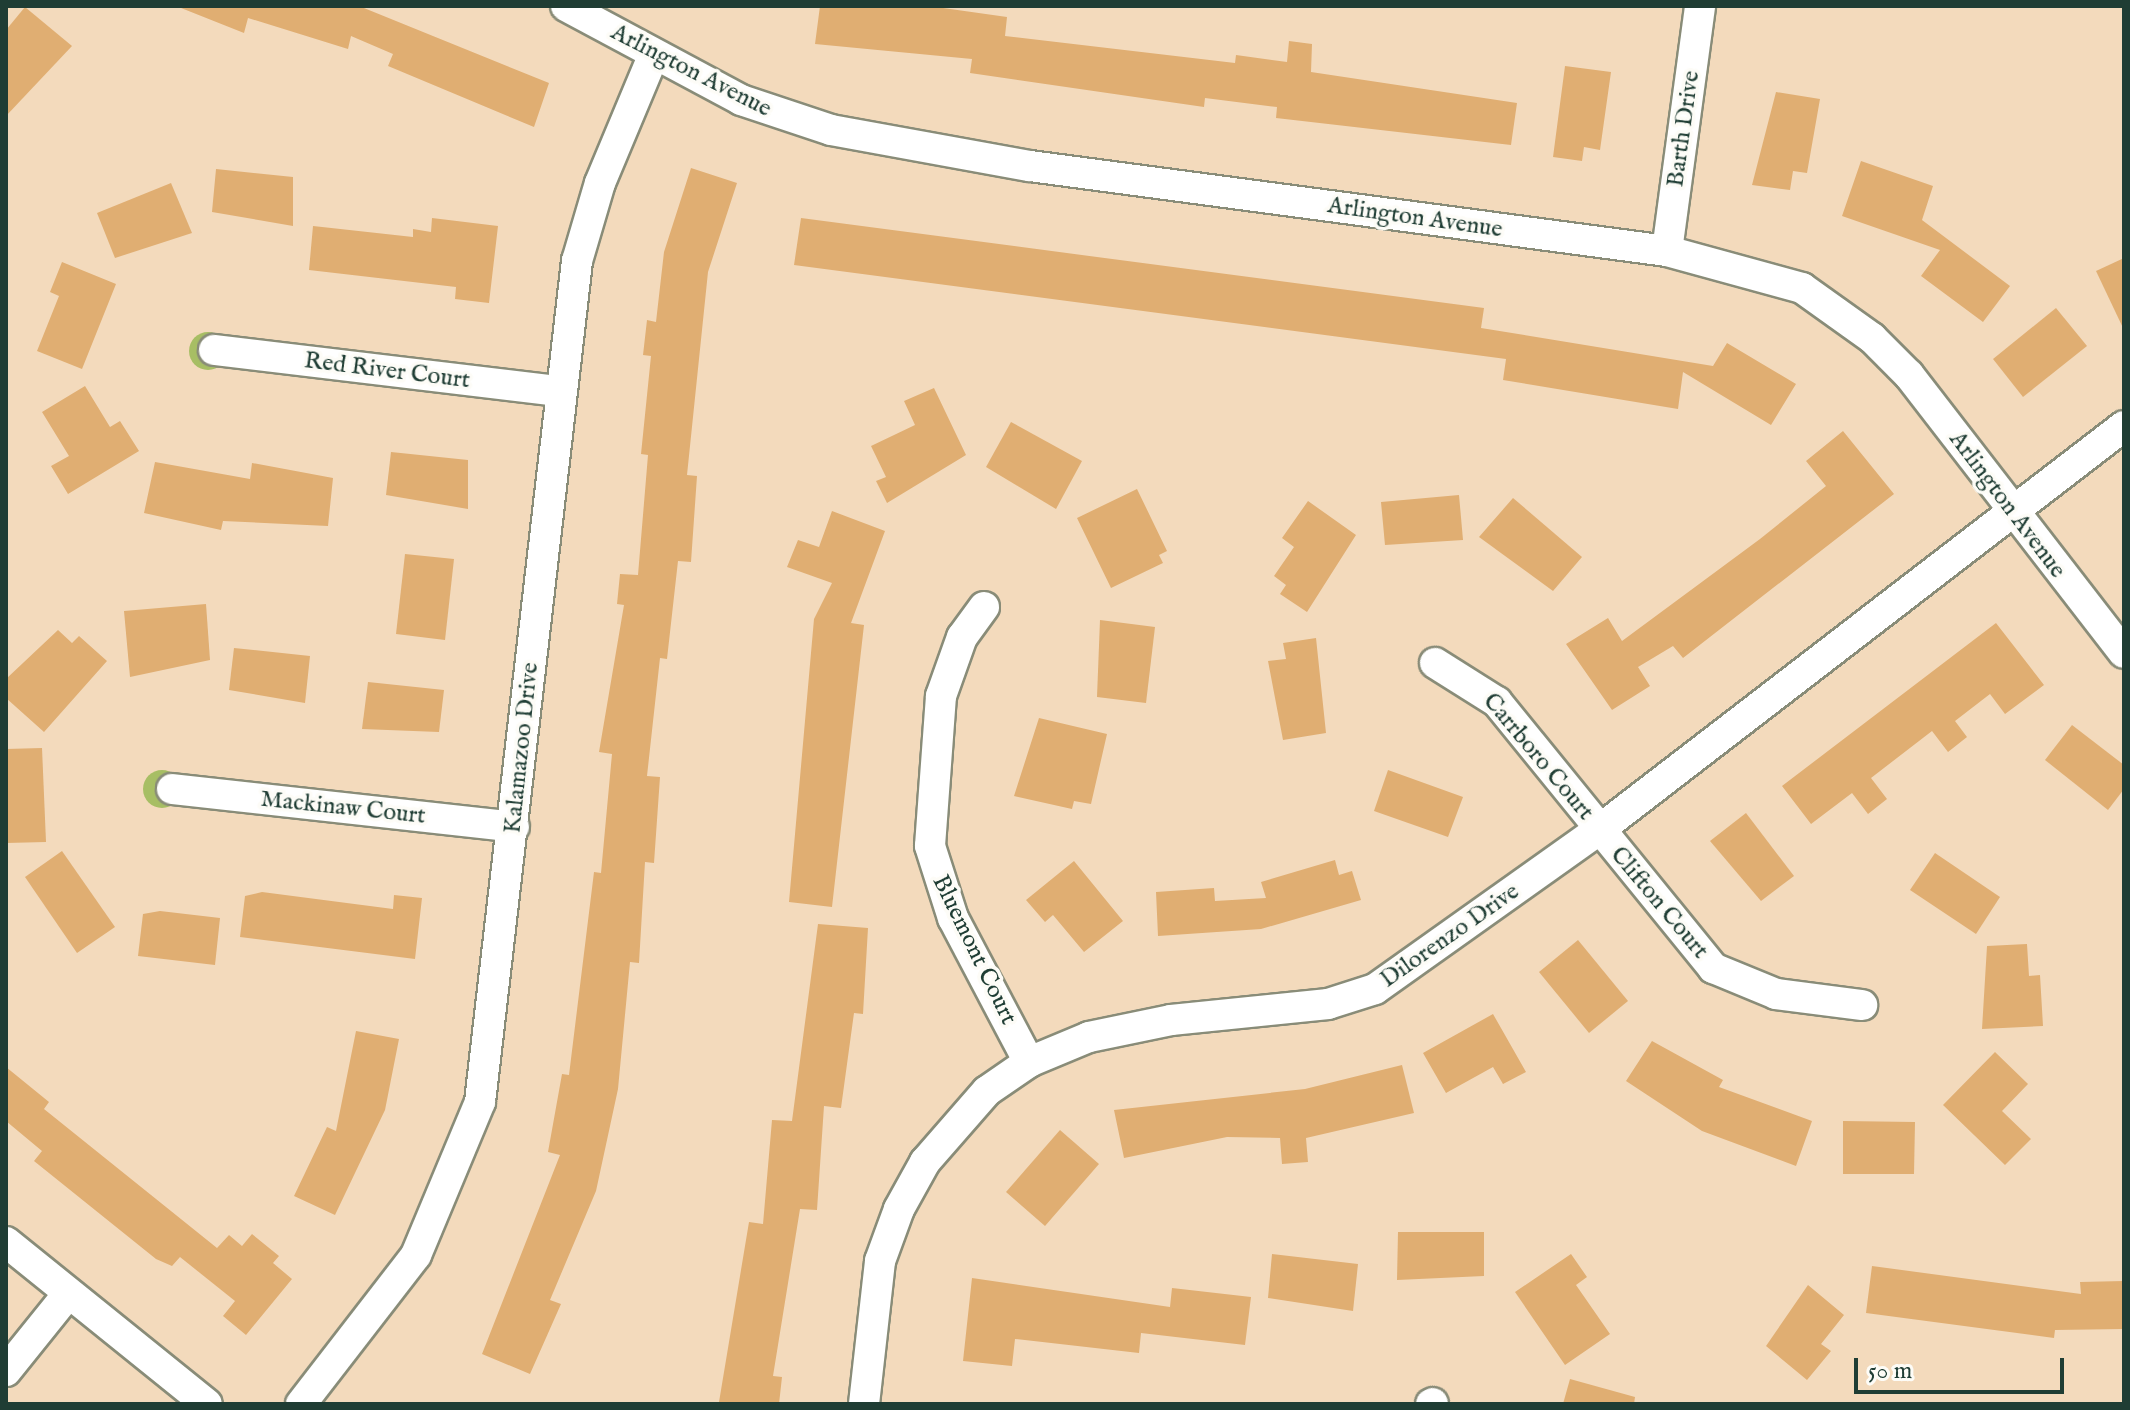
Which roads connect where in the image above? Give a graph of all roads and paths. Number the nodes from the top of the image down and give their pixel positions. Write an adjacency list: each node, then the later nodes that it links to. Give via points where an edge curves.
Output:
1 (566, 6): 3 (street, Arlington Avenue)
2 (1700, 6): 4 (street, Barth Drive)
3 (654, 54): 4 (street, Arlington Avenue, via 779,116 914,146); 6 (street, Kalamazoo Drive, via 587,219)
4 (1667, 251): 8 (street, Arlington Avenue, via 1765,274 1833,306 1909,375)
5 (214, 350): 6 (street, Red River Court)
6 (559, 391): 13 (street, Kalamazoo Drive)
7 (2124, 426): 8 (street, Dilorenzo Drive)
8 (2010, 511): 10 (street, Arlington Avenue); 14 (street, Dilorenzo Drive)
9 (984, 607): 16 (street, Bluemont Court, via 962,637 941,696 930,846 953,918)
10 (2124, 653)
11 (1435, 663): 14 (street, Carrboro Court, via 1497,702)
12 (172, 789): 13 (street, Mackinaw Court)
13 (514, 827): 21 (street, Kalamazoo Drive, via 491,1051 462,1154 416,1255)
14 (1599, 830): 15 (street, Clifton Court, via 1713,968 1776,994); 16 (street, Dilorenzo Drive, via 1375,989 1328,1004 1132,1026)
15 (1862, 1005)
16 (1029, 1062): 22 (street, Dilorenzo Drive, via 954,1124 899,1209 880,1261)
17 (6, 1242): 18 (street)
18 (68, 1294): 19 (street); 20 (street)
19 (6, 1371)
20 (207, 1404)
21 (301, 1404)
22 (864, 1404)

